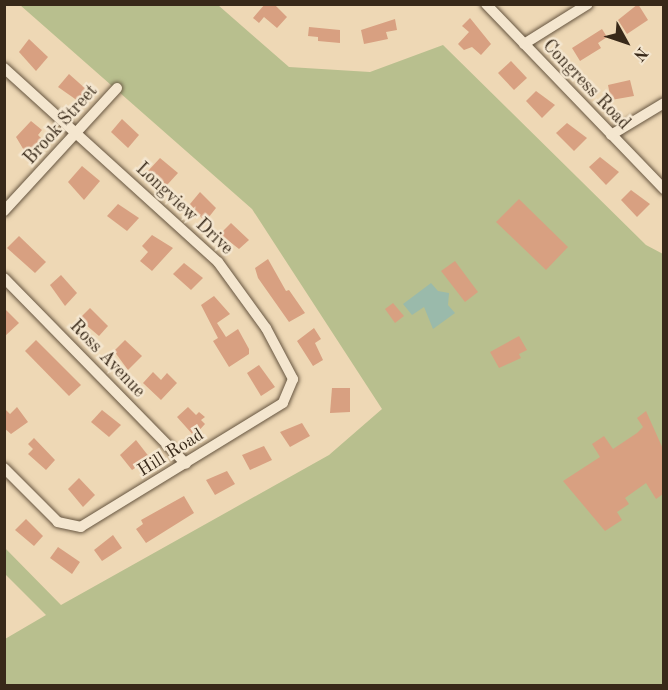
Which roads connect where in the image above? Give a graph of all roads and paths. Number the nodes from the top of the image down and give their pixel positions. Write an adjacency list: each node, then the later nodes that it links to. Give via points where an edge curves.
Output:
1 (486, 4): 3 (street, Congress Road)
2 (588, 4): 3 (street)
3 (524, 44): 8 (street, Congress Road)
4 (4, 68): 7 (street, Longview Drive)
5 (117, 88): 7 (street, Brook Street)
6 (663, 103): 8 (street)
7 (76, 132): 10 (street, Brook Street); 12 (street, Longview Drive, via 204,247 232,278 292,372 292,388)
8 (611, 135): 9 (street, Congress Road)
9 (663, 189)
10 (4, 212)
11 (4, 278): 13 (street, Ross Avenue)
12 (283, 403): 13 (street, Hill Road)
13 (186, 464): 14 (street, Hill Road, via 89,524 74,527 58,522)
14 (4, 468)

